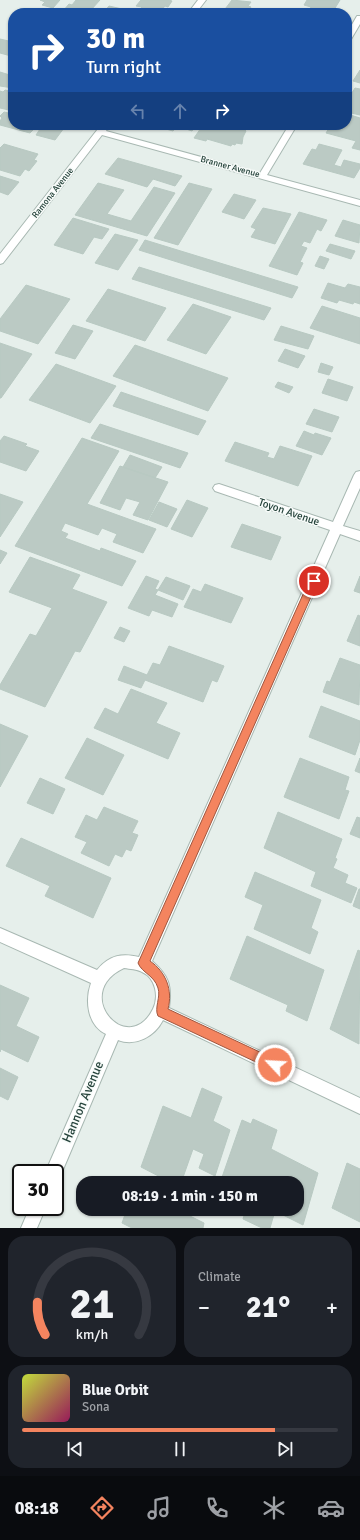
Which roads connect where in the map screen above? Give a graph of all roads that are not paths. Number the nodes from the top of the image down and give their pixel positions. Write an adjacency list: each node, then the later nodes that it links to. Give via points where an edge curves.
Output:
1 (202, 0): 2 (street)
2 (196, 8)
3 (360, 18): 4 (street)
4 (352, 31)
5 (101, 130): 10 (street, Ramona Avenue)
6 (110, 130): 8 (street, Branner Avenue)
7 (290, 130): 8 (street)
8 (262, 176): 9 (street, Branner Avenue)
9 (360, 203)
10 (0, 261)
11 (360, 475): 13 (street)
12 (219, 488): 13 (street, Toyon Avenue)
13 (337, 528): 14 (street, Toyon Avenue); 16 (street)
14 (360, 536)
15 (0, 935): 17 (street)
16 (144, 963): 17 (street, via 120,963 106,971); 18 (street, via 156,974 164,989)
17 (100, 979): 19 (street, via 95,990 95,1003 104,1025)
18 (162, 1012): 19 (street, via 147,1030 136,1035); 20 (street)
19 (114, 1032): 21 (street, Hannon Avenue)
20 (360, 1106)
21 (57, 1164)
22 (35, 1216): 23 (street)
23 (30, 1228)

